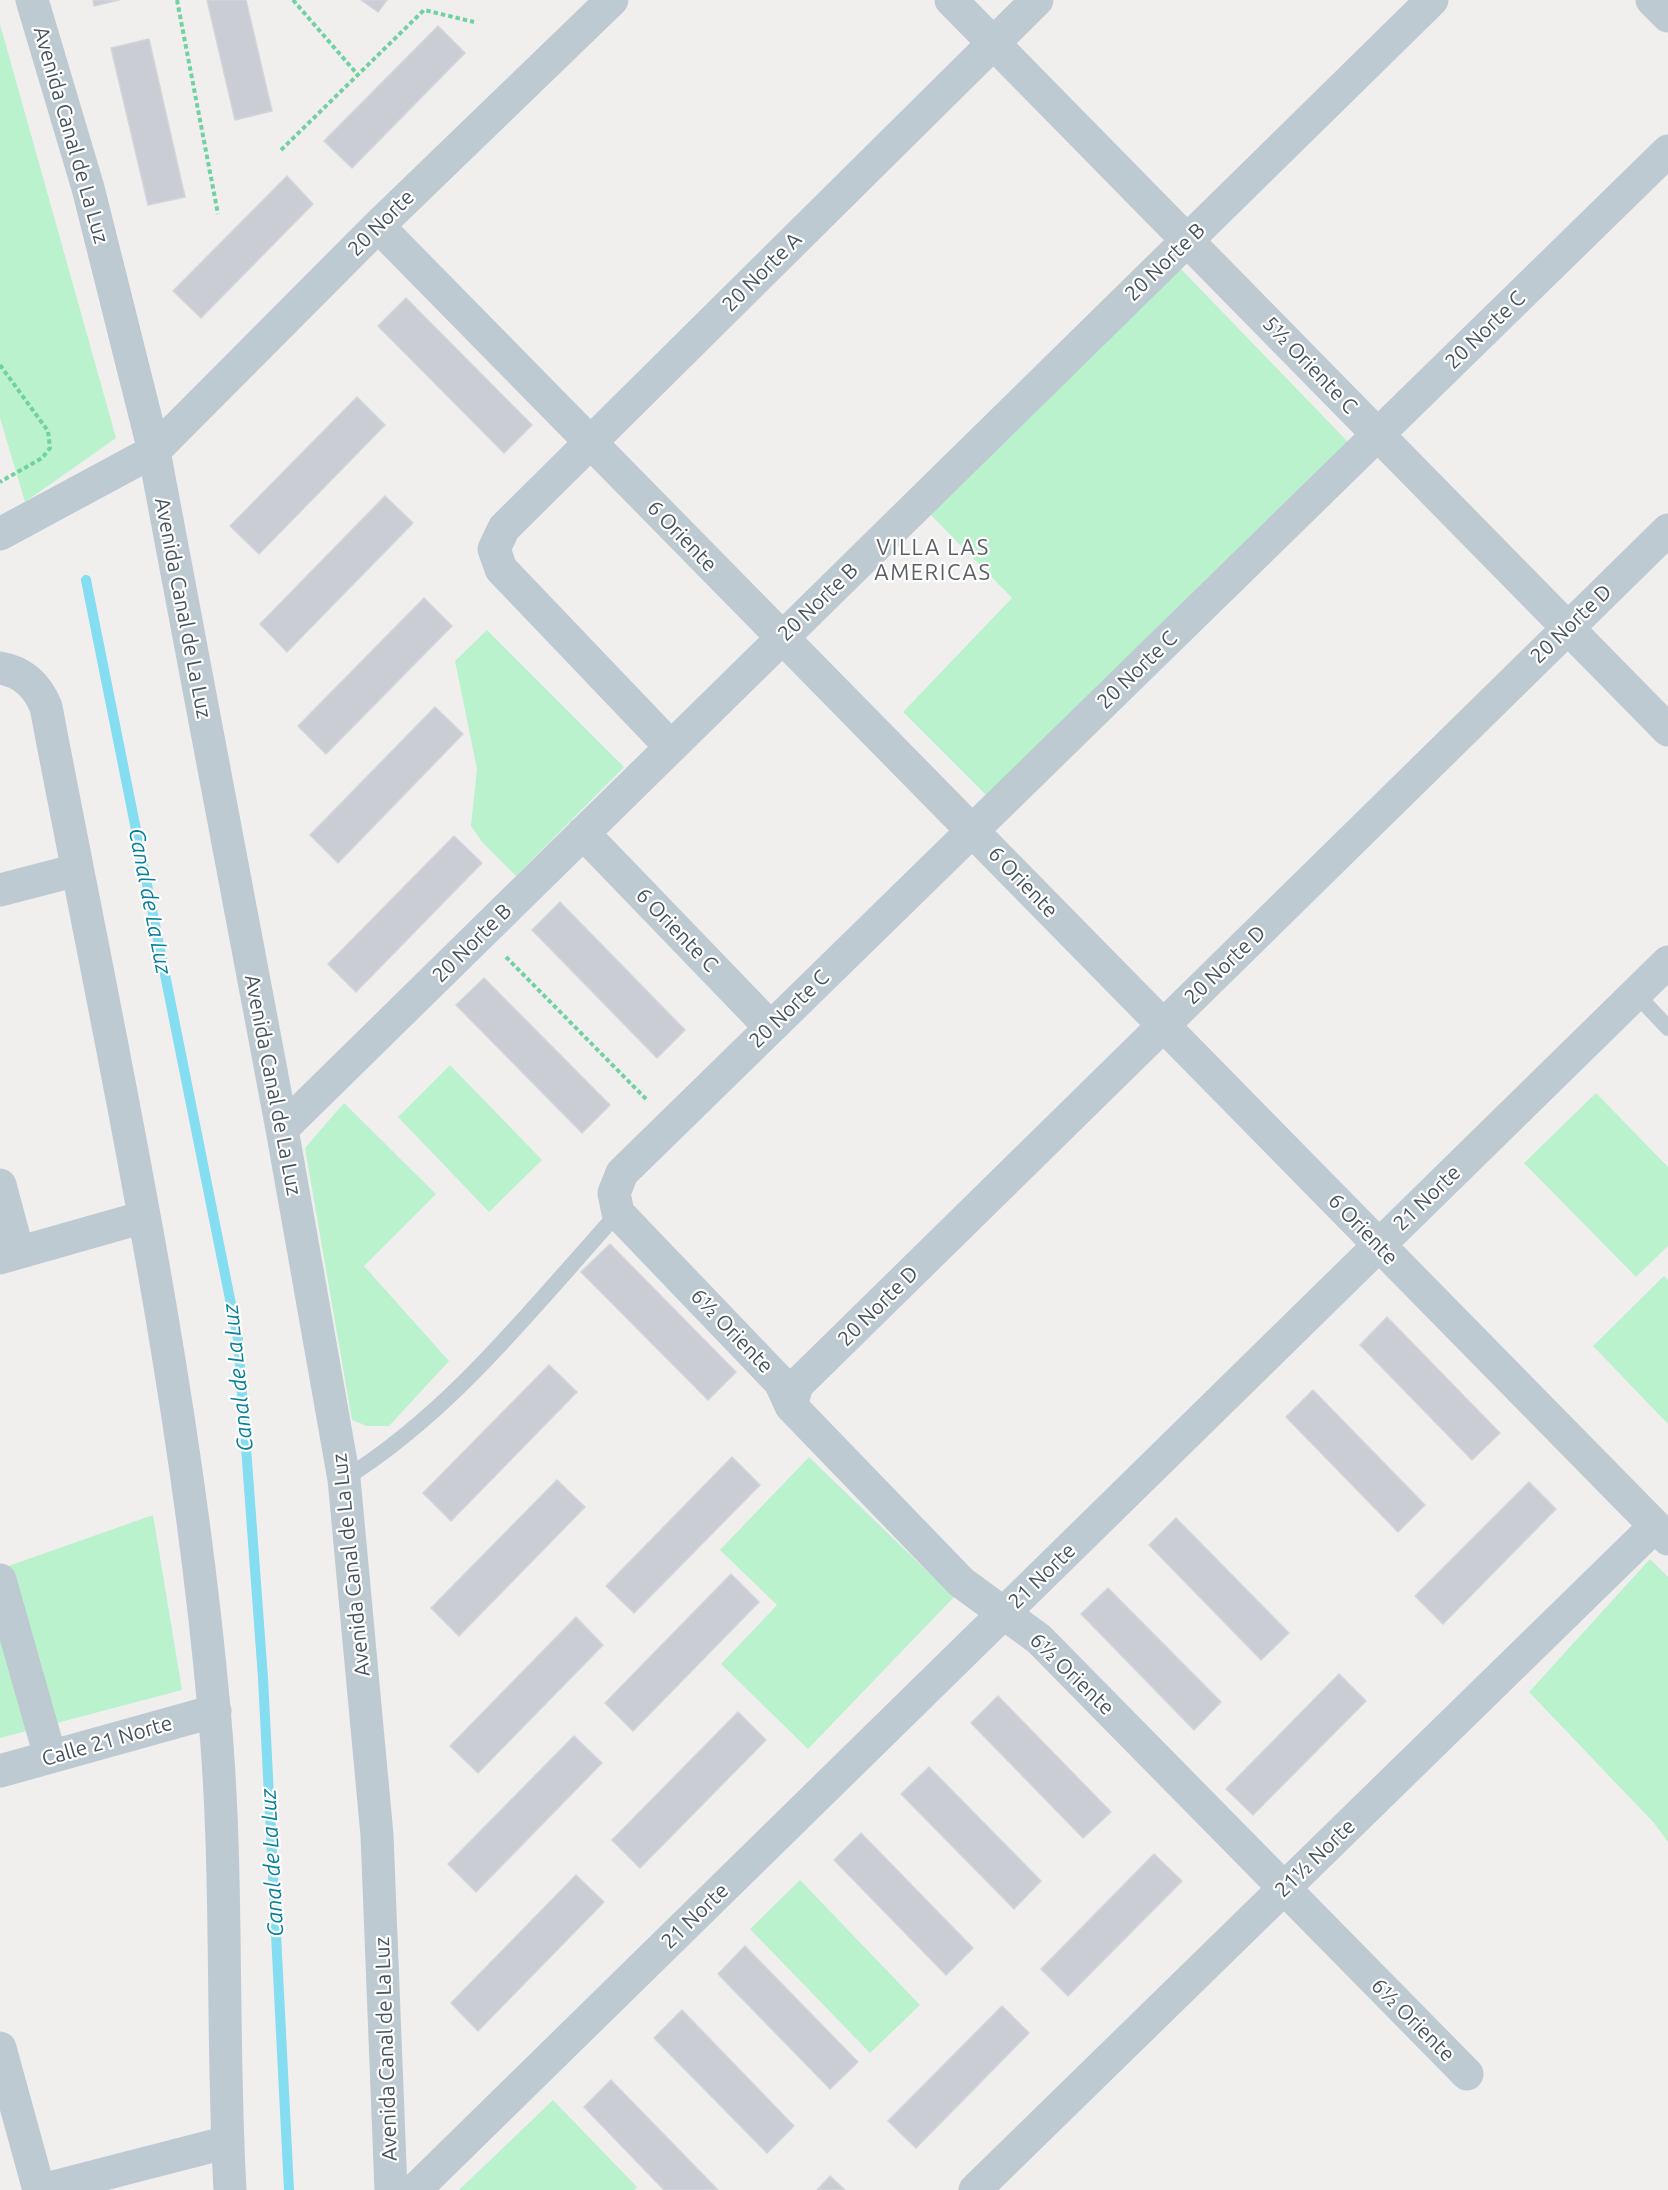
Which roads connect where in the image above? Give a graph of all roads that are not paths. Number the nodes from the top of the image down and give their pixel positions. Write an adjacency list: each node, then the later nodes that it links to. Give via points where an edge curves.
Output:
1 (32, 0): 14 (street, Avenida Canal de La Luz, via 88,188)
2 (612, 0): 10 (street, 20 Norte)
3 (951, 0): 8 (street, 5½ Oriente C)
4 (1037, 0): 8 (street, 20 Norte A)
5 (1432, 0): 11 (street, 20 Norte B)
6 (1652, 0): 7 (street)
7 (1668, 16)
8 (993, 43): 11 (street, 5½ Oriente C); 13 (street, 20 Norte A)
9 (1668, 151): 12 (street, 20 Norte C)
10 (378, 226): 13 (street, 6 Oriente); 14 (street, 20 Norte)
11 (1187, 240): 12 (street, 5½ Oriente C); 18 (street, 20 Norte B)
12 (1378, 435): 17 (street, 5½ Oriente C); 22 (street, 20 Norte C)
13 (590, 442): 18 (street, 6 Oriente); 21 (street, 20 Norte A, via 504,528 494,549 501,569)
14 (154, 451): 16 (street, 20 Norte); 31 (street, Avenida Canal de La Luz)
15 (1668, 530): 17 (street, 20 Norte D)
16 (0, 534)
17 (1568, 628): 20 (street, 5½ Oriente C); 28 (street, 20 Norte D)
18 (782, 638): 21 (street, 20 Norte B); 22 (street, 6 Oriente)
19 (8, 670): 24 (street, via 40,692 46,707)
20 (1668, 730)
21 (671, 747): 23 (street, 20 Norte B)
22 (972, 831): 28 (street, 6 Oriente); 29 (street, 20 Norte C)
23 (583, 833): 29 (street, 6 Oriente C); 31 (street, 20 Norte B)
24 (77, 870): 25 (street); 34 (street)
25 (0, 890)
26 (1668, 962): 27 (street, 21 Norte)
27 (1636, 994): 30 (lane); 35 (street, 21 Norte)
28 (1163, 1026): 35 (street, 6 Oriente); 37 (street, 20 Norte D, via 797,1385)
29 (770, 1027): 33 (street, 20 Norte C, via 622,1173)
30 (1668, 1028)
31 (282, 1129): 38 (street, Avenida Canal de La Luz)
32 (0, 1185): 36 (street)
33 (616, 1203): 37 (street, 6½ Oriente, via 780,1382); 38 (lane, via 466,1381 384,1454)
34 (144, 1217): 36 (street); 42 (street, via 187,1475)
35 (1379, 1245): 39 (street, 6 Oriente); 41 (street, 21 Norte)
36 (9, 1255)
37 (791, 1406): 41 (street, 6½ Oriente, via 961,1582)
38 (344, 1479): 51 (street, Avenida Canal de La Luz, via 377,1835)
39 (1662, 1533): 45 (street, 21½ Norte)
40 (0, 1580): 43 (street)
41 (1004, 1614): 45 (street, 6½ Oriente, via 1039,1639); 52 (street, 21 Norte)
42 (215, 1711): 43 (street, Calle 21 Norte); 48 (street)
43 (50, 1756): 44 (street, Calle 21 Norte)
44 (0, 1771)
45 (1284, 1889): 47 (street, 6½ Oriente); 53 (street, 21½ Norte)
46 (0, 2048): 49 (street)
47 (1467, 2074)
48 (228, 2142): 49 (street); 50 (street)
49 (41, 2190)
50 (230, 2190)
51 (391, 2190)
52 (415, 2190)
53 (975, 2190)

